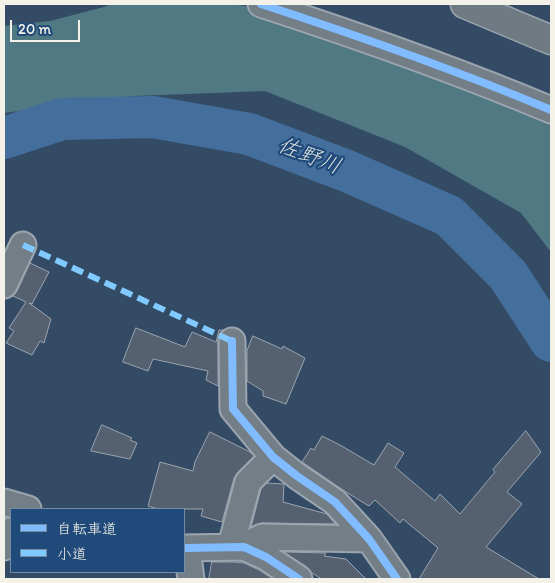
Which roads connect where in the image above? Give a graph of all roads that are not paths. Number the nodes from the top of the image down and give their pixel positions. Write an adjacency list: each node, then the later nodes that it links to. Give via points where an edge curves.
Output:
1 (261, 4): 4 (street, via 448,69)
2 (466, 4): 3 (highway)
3 (551, 40)
4 (551, 110)
5 (24, 245): 6 (street)
6 (4, 286)
7 (232, 341): 8 (street, via 233,409)
8 (273, 457): 10 (street, via 335,502); 12 (street, via 248,482)
9 (10, 533): 11 (street)
10 (369, 539): 12 (street, via 262,537); 16 (street)
11 (4, 547)
12 (238, 547): 13 (street); 15 (street, via 266,557)
13 (185, 548): 14 (street)
14 (191, 579)
15 (299, 579)
16 (397, 579)

